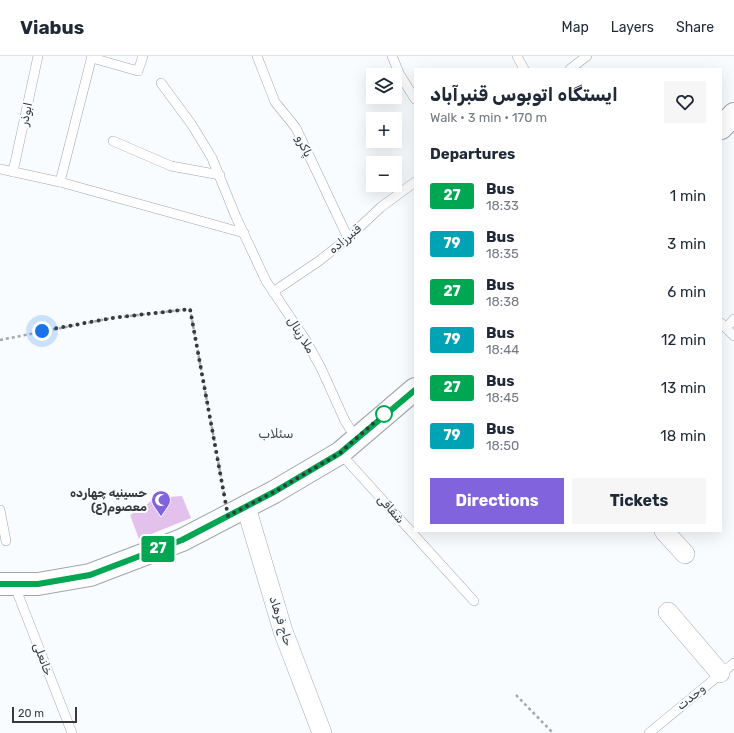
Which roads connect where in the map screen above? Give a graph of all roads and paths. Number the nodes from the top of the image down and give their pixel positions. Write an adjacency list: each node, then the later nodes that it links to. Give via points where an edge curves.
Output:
1 (38, 56): 16 (lane, ابوذر)
2 (143, 56): 7 (lane, via 138,71)
3 (257, 56): 21 (lane, پاکرو, via 275,102 299,135)
4 (392, 56): 11 (lane)
5 (517, 56): 9 (lane)
6 (587, 56): 8 (lane)
7 (92, 57): 18 (lane)
8 (574, 63)
9 (523, 68)
10 (161, 84): 17 (lane, ملا زینال, via 203,142)
11 (414, 97)
12 (734, 114): 13 (street)
13 (722, 127)
14 (113, 141): 17 (lane, via 171,166)
15 (0, 169): 16 (lane)
16 (14, 172): 18 (lane)
17 (220, 175): 20 (lane, ملا زینال)
18 (60, 182): 20 (lane)
19 (414, 183): 21 (lane, قنبرزاده, via 381,207)
20 (244, 233): 22 (lane, ملا زینال)
21 (348, 238): 22 (lane, قنبرزاده)
22 (273, 292): 28 (lane, ملا زینال, via 305,339)
23 (734, 319): 24 (lane)
24 (723, 326): 25 (lane)
25 (734, 336)
26 (0, 340): 31 (path, via 112,318 190,309)
27 (414, 391): 28 (street)
28 (356, 438): 29 (street)
29 (340, 453): 31 (street); 36 (lane, شقاقی)
30 (0, 510): 33 (lane)
31 (237, 511): 35 (street, via 182,540 90,575 38,584); 41 (street, حاج فرهاد)
32 (665, 532): 34 (street)
33 (6, 541)
34 (685, 554)
35 (7, 584): 40 (lane, خانعلی)
36 (474, 602)
37 (668, 612): 38 (street)
38 (727, 668): 43 (lane, وحدت)
39 (516, 695): 42 (path)
40 (72, 733)
41 (322, 733)
42 (553, 733)
43 (649, 733)

